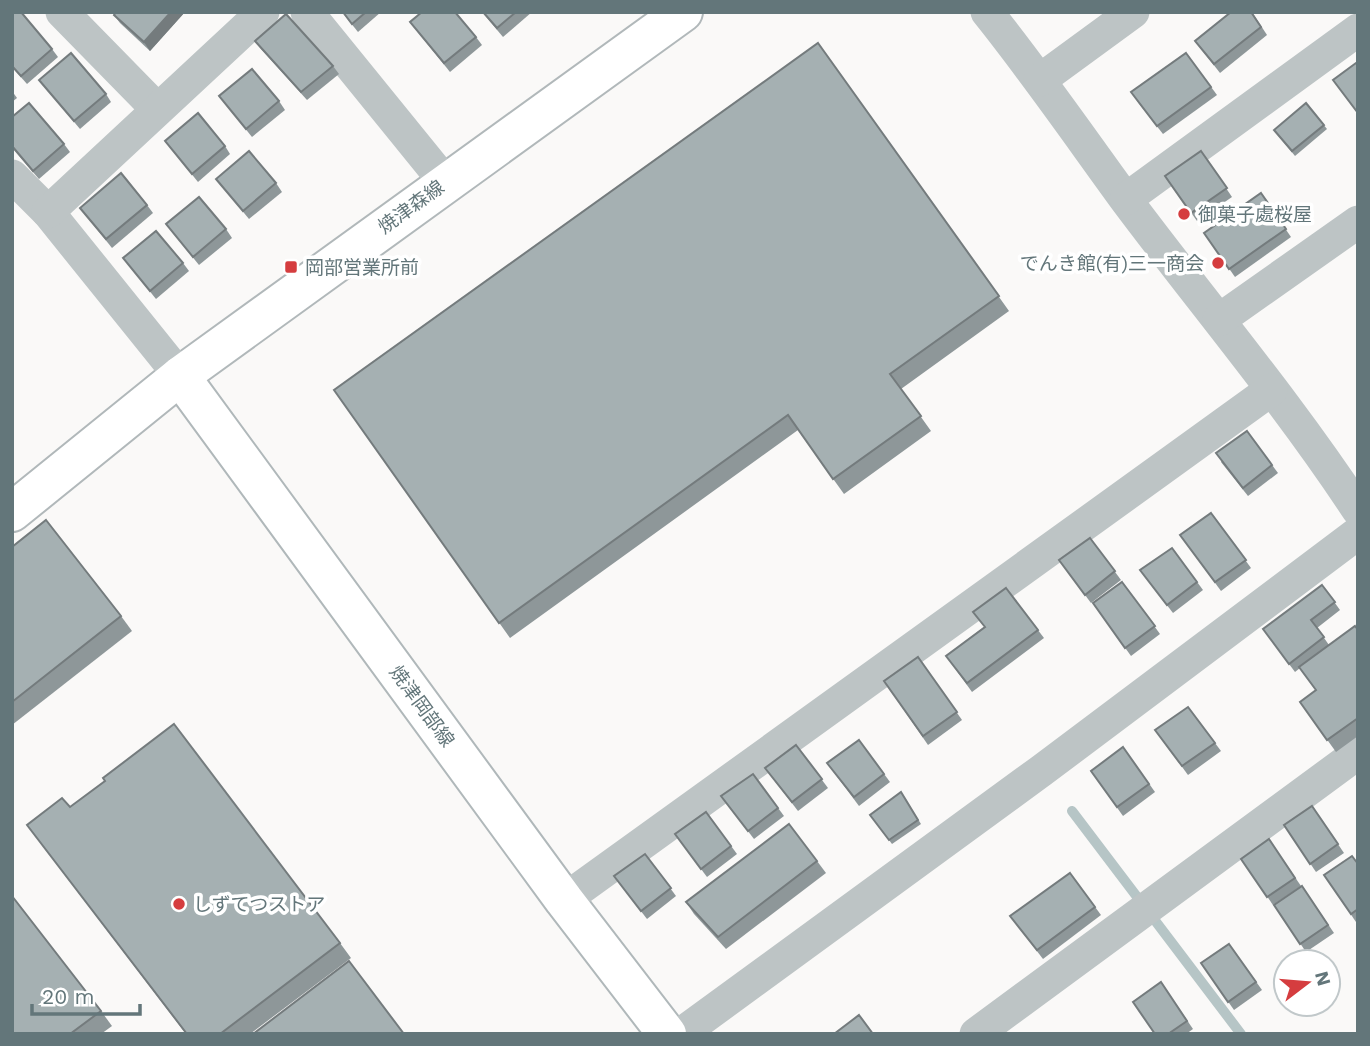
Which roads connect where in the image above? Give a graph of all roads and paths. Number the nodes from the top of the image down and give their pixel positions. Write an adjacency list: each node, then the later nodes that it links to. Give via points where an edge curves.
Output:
1 (62, 12): 9 (street)
2 (263, 12): 9 (street)
3 (307, 12): 11 (street)
4 (683, 12): 11 (main road, 焼津森線)
5 (987, 12): 8 (street)
6 (1133, 12): 8 (street)
7 (1358, 30): 12 (street)
8 (1041, 79): 12 (street)
9 (158, 109): 13 (street)
10 (12, 176): 13 (street)
11 (445, 182): 16 (main road, 焼津森線)
12 (1126, 199): 15 (street)
13 (48, 212): 16 (street)
14 (1358, 222): 15 (street)
15 (1219, 320): 17 (street)
16 (180, 376): 19 (main road, 焼津森線); 22 (main road, 焼津岡部線)
17 (1271, 390): 18 (street); 22 (street)
18 (1358, 510)
19 (12, 512)
20 (1358, 533): 24 (street)
21 (1358, 753): 25 (street)
22 (564, 900): 23 (main road, 焼津岡部線)
23 (667, 1034)
24 (681, 1034)
25 (976, 1034)

